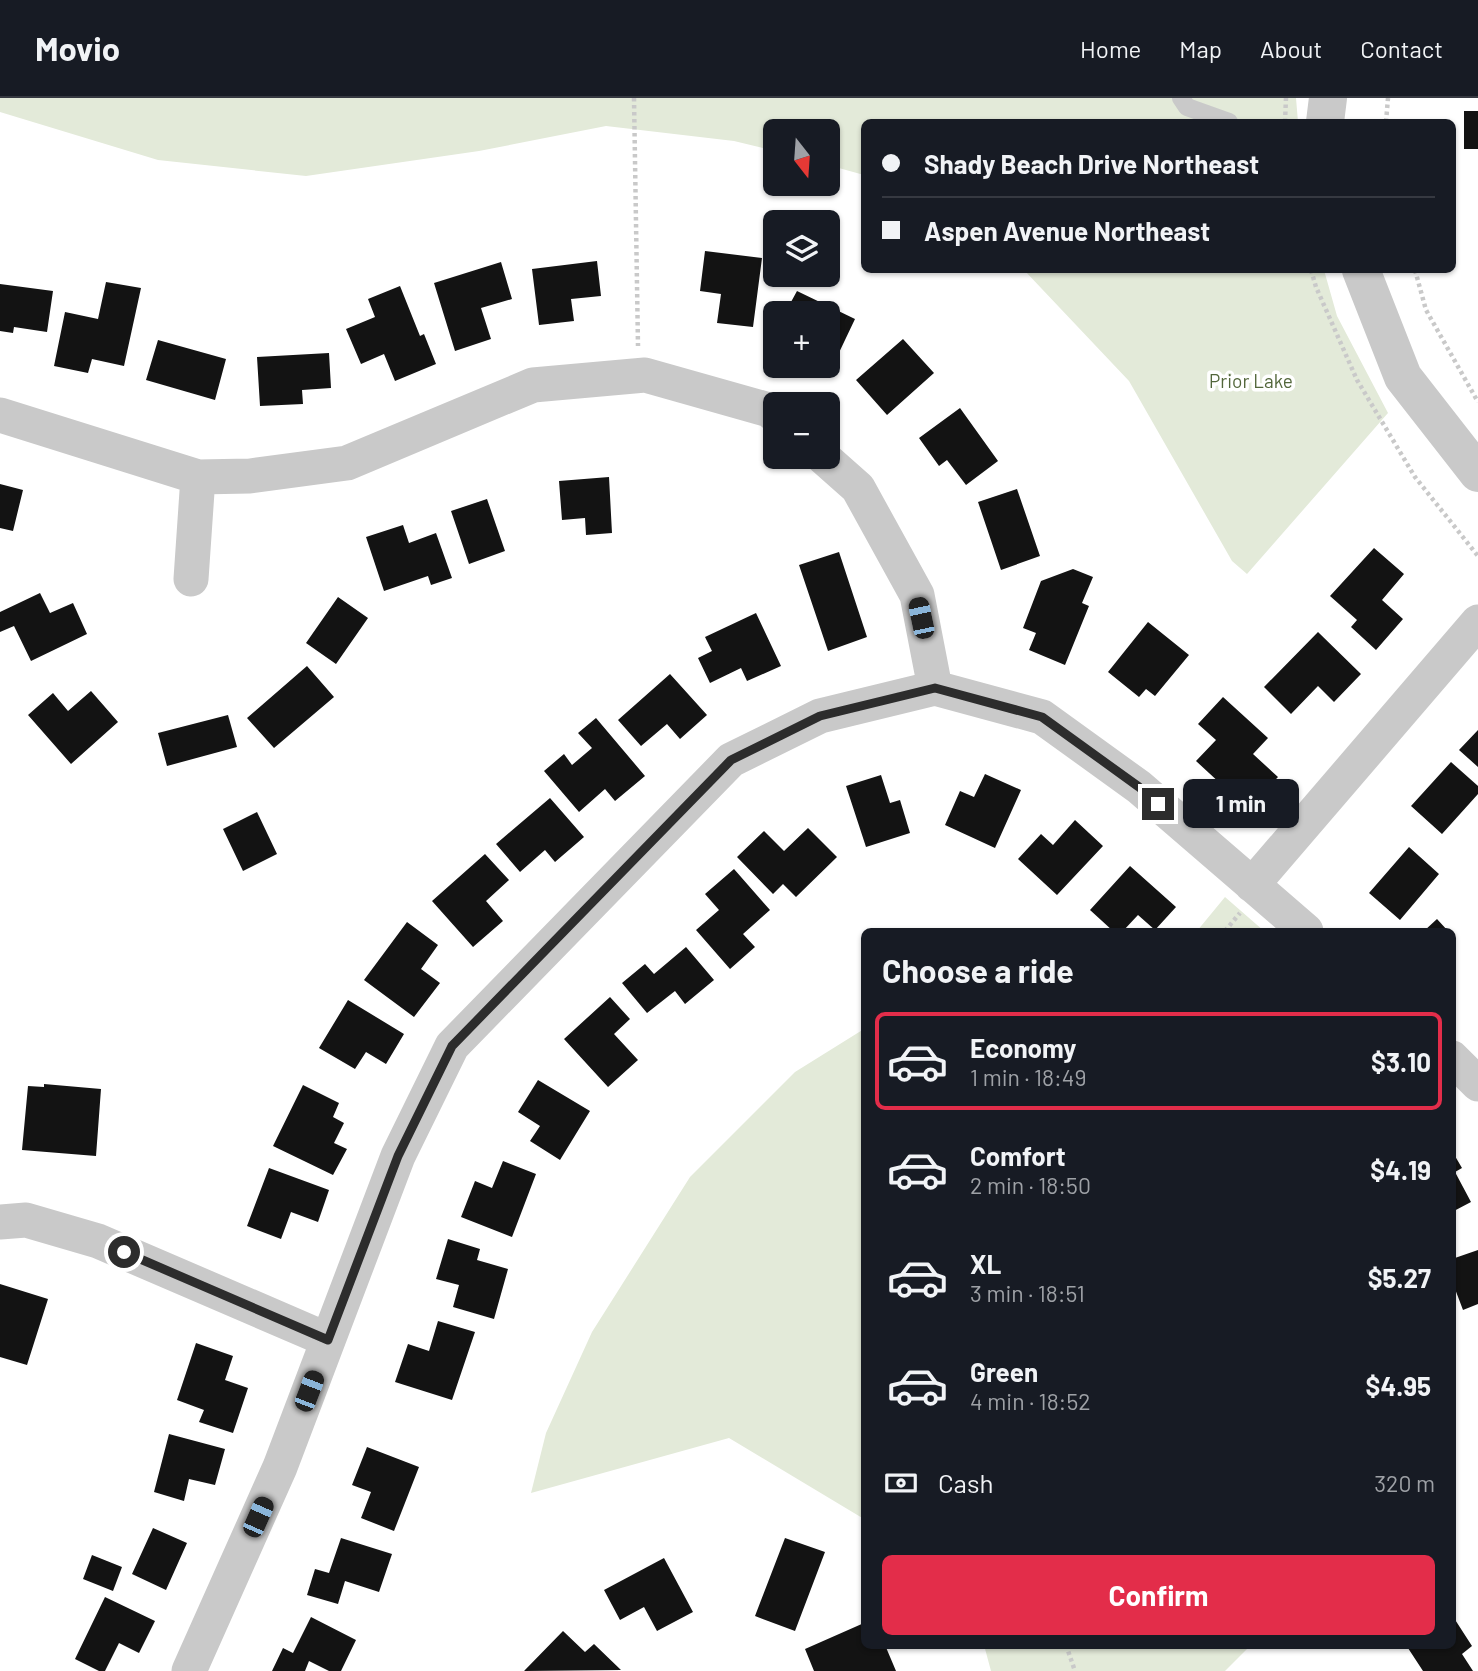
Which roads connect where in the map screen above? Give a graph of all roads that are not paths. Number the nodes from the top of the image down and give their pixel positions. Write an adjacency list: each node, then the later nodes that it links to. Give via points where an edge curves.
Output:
1 (1181, 98): 2 (lane, via 1187,107)
2 (1221, 119)
3 (1362, 273): 7 (street, via 1403,377)
4 (763, 408): 8 (street, via 645,375 533,385 347,463 250,476)
5 (0, 415): 8 (street)
6 (837, 469): 11 (street, via 859,488 916,595)
7 (1478, 473)
8 (198, 477): 9 (street)
9 (191, 579)
10 (1478, 622): 12 (street)
11 (935, 688): 12 (street, via 1042,717 1139,787); 17 (street, via 820,716 731,760 452,1046 398,1156)
12 (1252, 886): 13 (street)
13 (1302, 928)
14 (1456, 1062): 15 (street)
15 (1478, 1083)
16 (0, 1222): 17 (street, via 26,1220 98,1241)
17 (328, 1340): 18 (street, via 280,1467)
18 (188, 1671)

